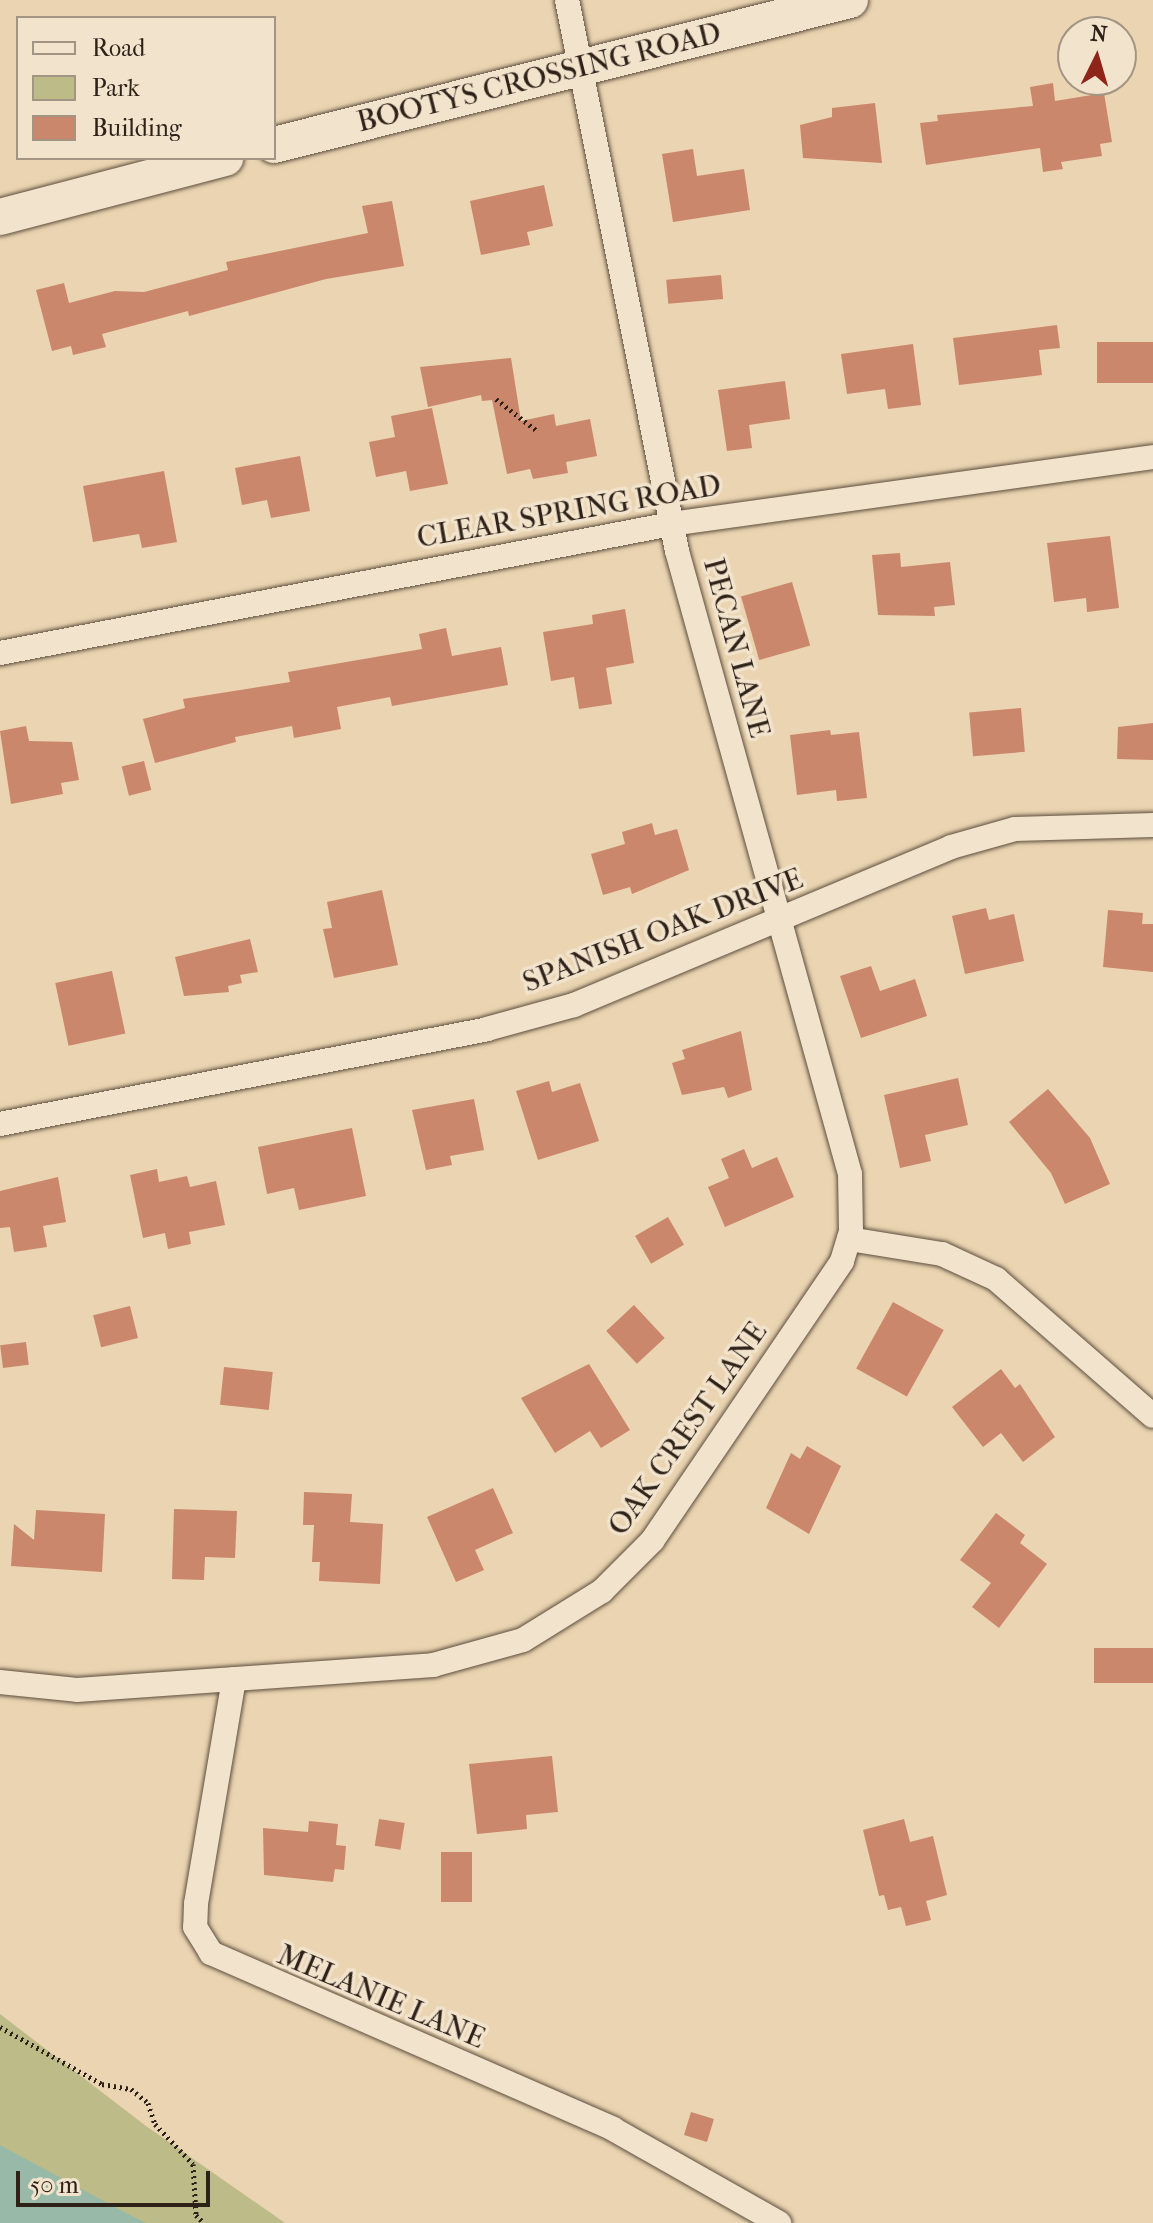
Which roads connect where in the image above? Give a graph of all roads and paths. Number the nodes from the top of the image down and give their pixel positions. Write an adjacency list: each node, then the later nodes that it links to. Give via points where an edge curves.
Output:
1 (567, 0): 3 (street, PECAN LANE)
2 (850, 0): 3 (street, BOOTYS CROSSING ROAD)
3 (583, 65): 4 (street, BOOTYS CROSSING ROAD); 10 (street, PECAN LANE)
4 (276, 144)
5 (217, 160): 6 (street)
6 (0, 217)
7 (496, 399): 8 (path)
8 (536, 430)
9 (1153, 457): 10 (street, CLEAR SPRING ROAD)
10 (671, 524): 11 (street, CLEAR SPRING ROAD); 13 (street, PECAN LANE)
11 (0, 653)
12 (1153, 825): 13 (street, SPANISH OAK DRIVE, via 1037,825 986,836)
13 (779, 923): 14 (street, SPANISH OAK DRIVE, via 574,1005 487,1029); 15 (street, PECAN LANE, via 850,1174)
14 (0, 1124)
15 (849, 1239): 16 (street, via 942,1254 996,1279); 17 (street, OAK CREST LANE, via 828,1287 652,1541 564,1618 508,1645 433,1665)
16 (1153, 1416)
17 (234, 1679): 18 (street, OAK CREST LANE, via 77,1690); 21 (street, MELANIE LANE, via 196,1904 195,1927 211,1953 613,2129)
18 (0, 1682)
19 (0, 2027): 20 (path, via 102,2084 131,2089 148,2103 155,2124 193,2164 196,2215)
20 (204, 2223)
21 (779, 2223)

